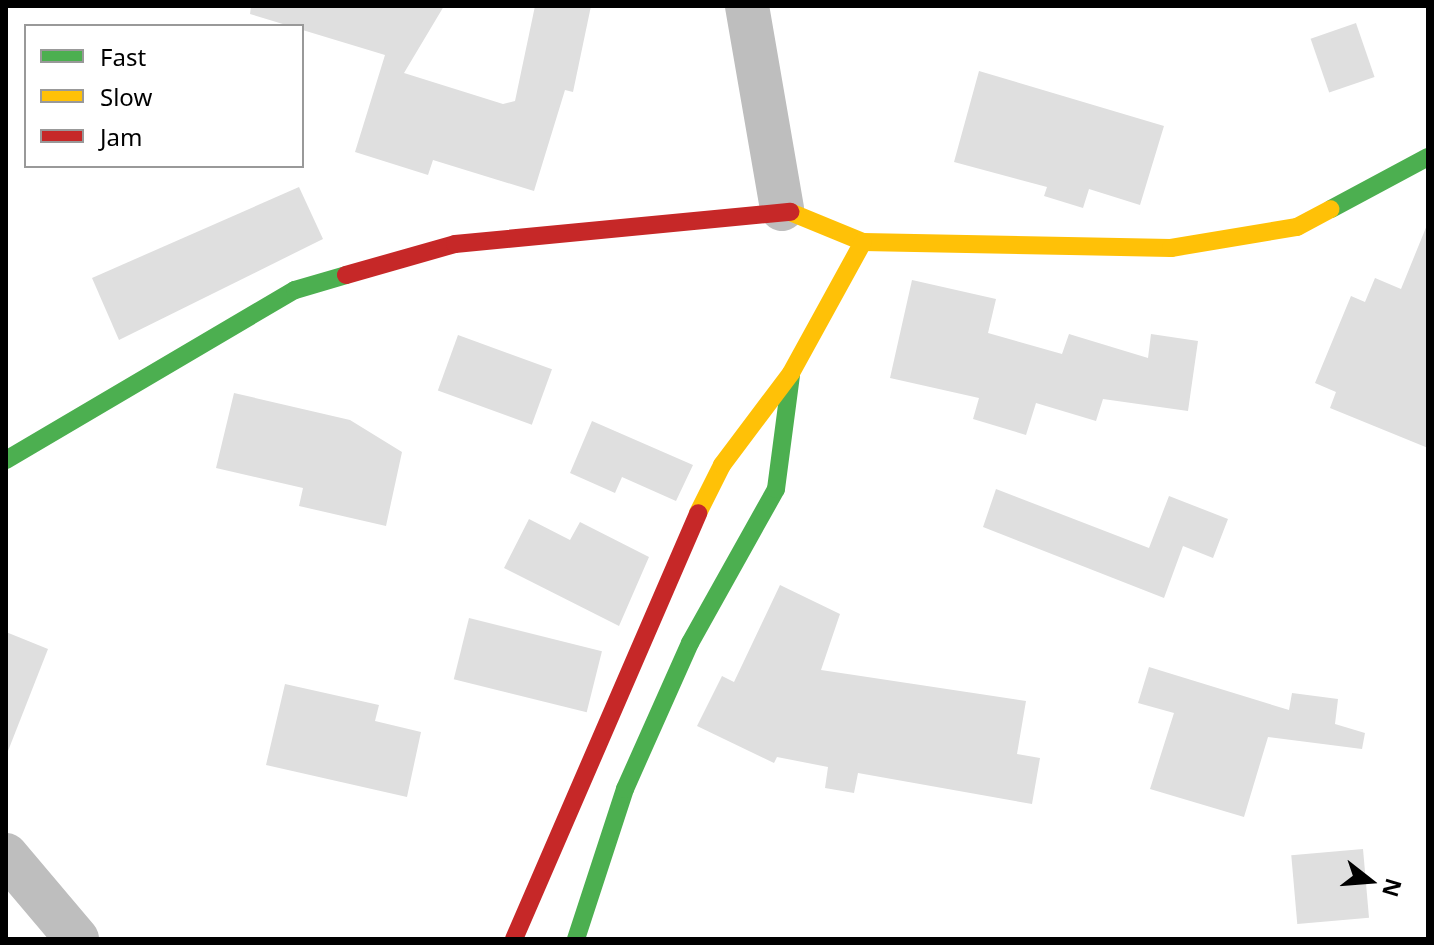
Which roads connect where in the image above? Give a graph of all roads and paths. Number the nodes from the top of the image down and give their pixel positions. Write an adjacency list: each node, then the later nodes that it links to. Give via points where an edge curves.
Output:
1 (747, 6): 3 (street)
2 (1428, 157): 4 (street, via 1297,227 1171,248)
3 (782, 209): 4 (street); 6 (street, via 455,244 295,290)
4 (863, 242): 5 (street)
5 (791, 373): 9 (street, via 722,465 666,579); 10 (street, via 776,489 690,643 625,789)
6 (6, 460)
7 (6, 855): 8 (street)
8 (77, 939)
9 (514, 939)
10 (576, 939)

